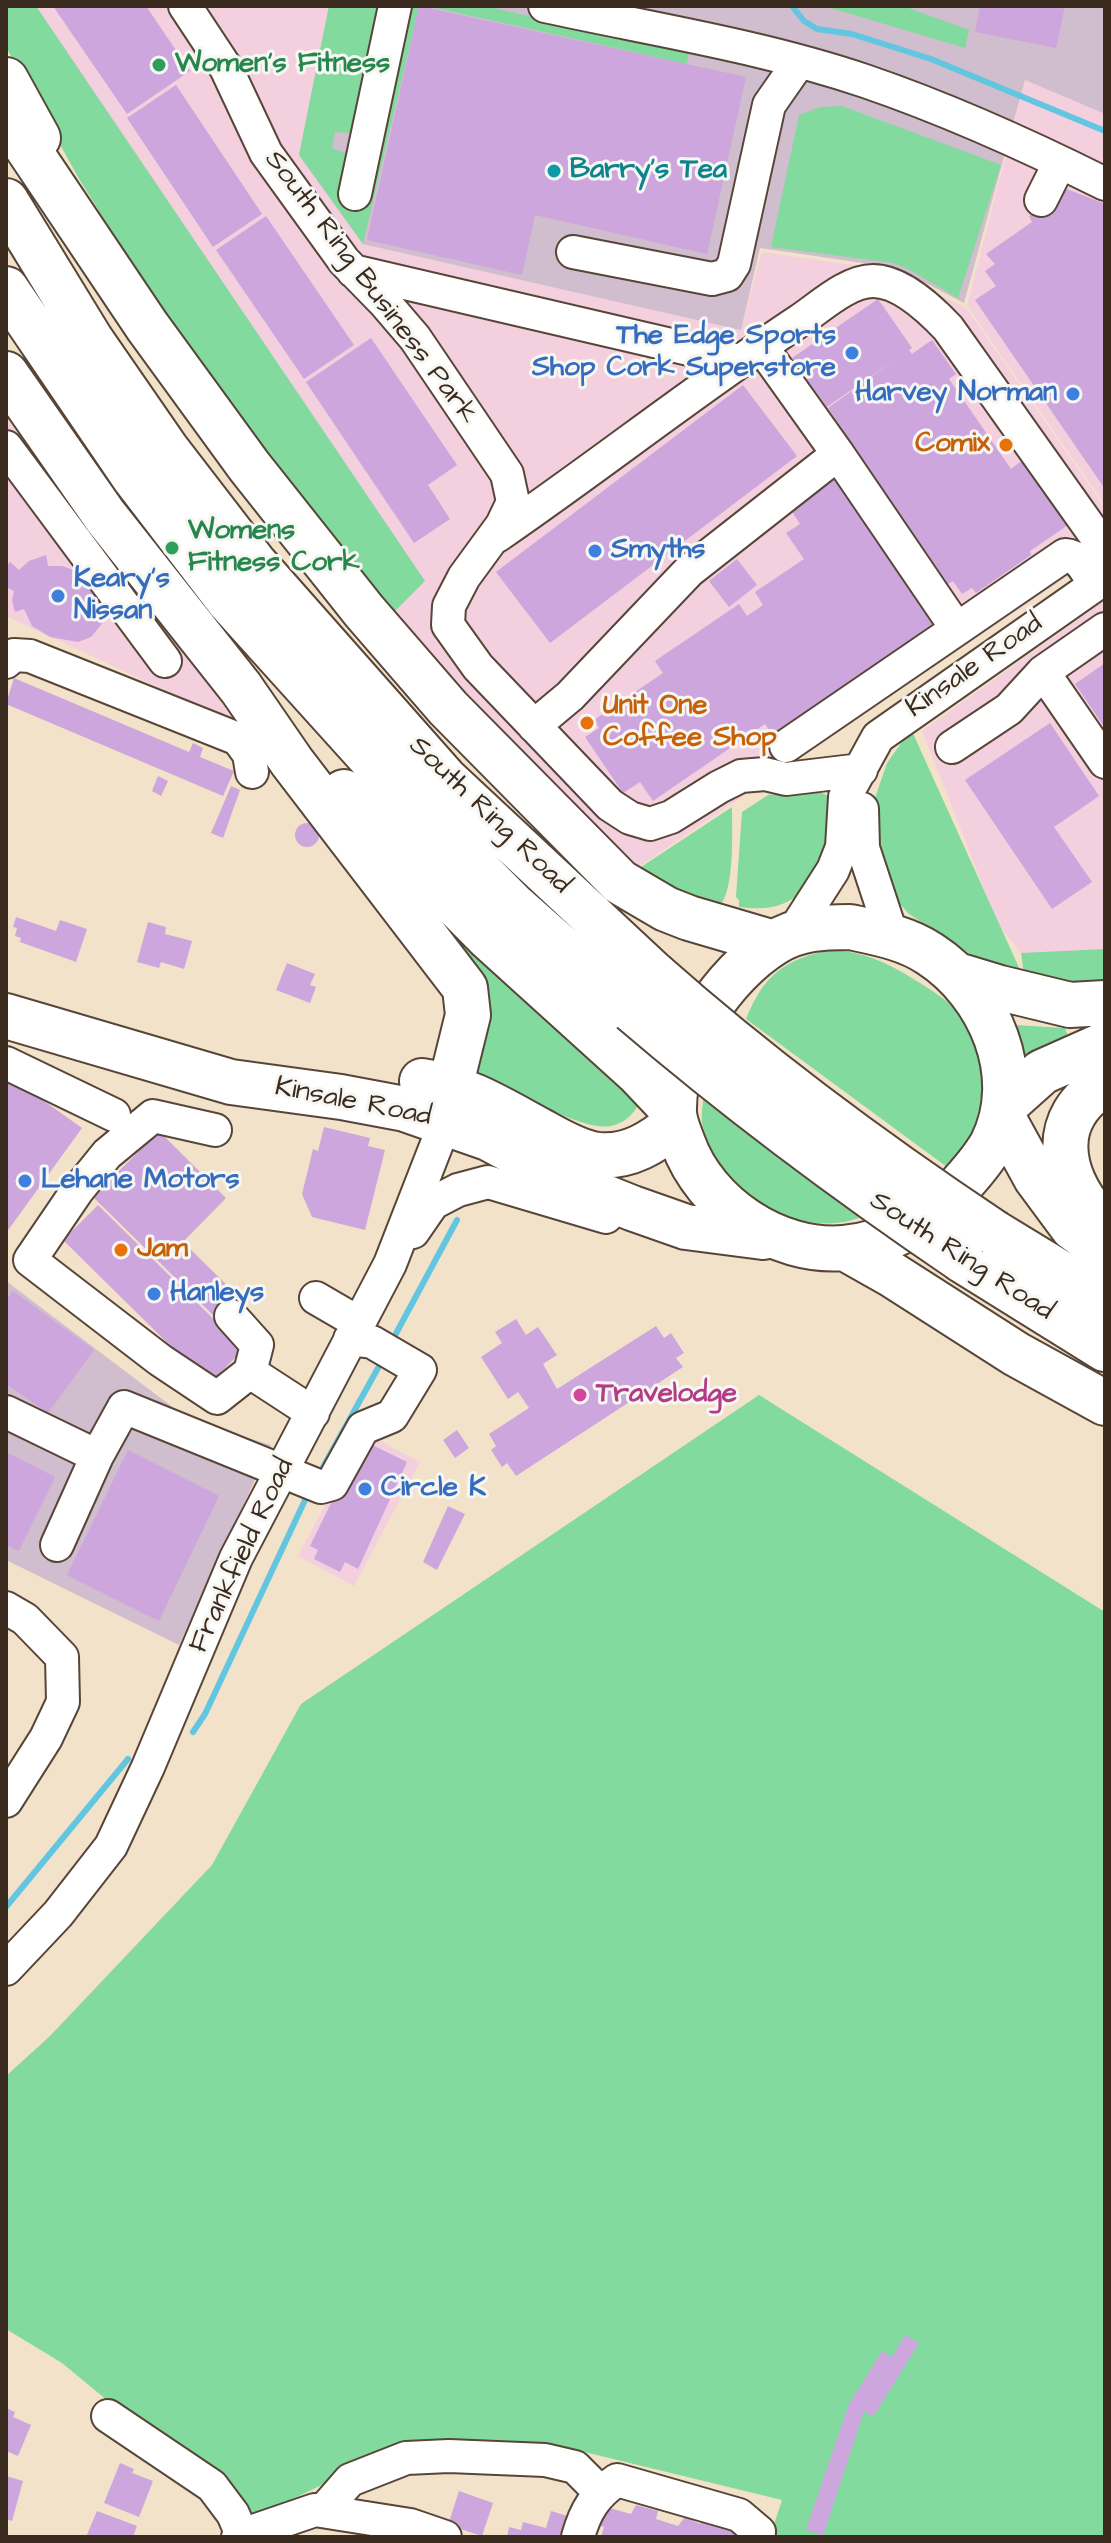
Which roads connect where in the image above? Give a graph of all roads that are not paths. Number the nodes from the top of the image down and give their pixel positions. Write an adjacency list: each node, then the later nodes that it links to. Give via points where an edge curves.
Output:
1 (185, 6): 13 (street, South Ring Business Park, via 226,68 266,153)
2 (395, 6): 9 (street)
3 (545, 6): 4 (street)
4 (799, 62): 7 (street, via 875,85); 12 (street, via 769,105 734,264 727,275 712,279)
5 (6, 80): 14 (highway)
6 (6, 116): 14 (highway)
7 (1060, 162): 8 (street); 10 (street)
8 (1105, 184)
9 (355, 194)
10 (1041, 200)
11 (6, 201): 41 (highway, South Ring Road, via 91,340 254,563)
12 (573, 252)
13 (353, 271): 16 (street); 20 (street, South Ring Business Park, via 415,338 507,474 513,502)
14 (114, 277): 38 (highway, via 249,466 364,611 546,809 620,882 666,909 712,926)
15 (6, 289): 41 (highway, South Ring Road, via 134,477 229,601 405,796 513,905)
16 (750, 354): 19 (street); 20 (street); 21 (street, via 857,285 872,281 898,288 948,328)
17 (6, 374): 29 (highway, via 105,516)
18 (6, 447): 25 (street)
19 (838, 454): 23 (street); 31 (street, via 689,571 570,696)
20 (490, 541): 31 (street, South Ring Business Park, via 456,593 448,625 478,667)
21 (1105, 549)
22 (1100, 582): 23 (street, via 1065,555); 30 (street, Kinsale Road)
23 (957, 629): 26 (street)
24 (1105, 629): 28 (street)
25 (165, 661)
26 (910, 661): 30 (street); 32 (street)
27 (6, 662): 36 (street, via 14,655 30,656 238,739 249,754)
28 (1043, 672): 33 (street, via 1009,709); 34 (street)
29 (241, 688): 47 (highway, via 465,988 468,1015); 50 (highway, via 489,938 638,1073)
30 (934, 696): 35 (street, Kinsale Road, via 878,737)
31 (534, 726): 35 (street, South Ring Business Park, via 610,805 650,824 741,776 786,779)
32 (786, 746)
33 (952, 747)
34 (1105, 762)
35 (861, 770): 37 (street, via 863,848); 38 (street, Kinsale Road, via 845,797 844,835 833,870)
36 (252, 772)
37 (892, 936): 38 (highway, via 850,927 812,928); 39 (highway, via 929,953)
38 (783, 939): 50 (highway, via 728,983 694,1033 683,1059)
39 (957, 975): 42 (highway, via 1070,1005); 48 (highway, via 987,1014 1002,1052)
40 (6, 991): 47 (highway, Kinsale Road, via 226,1053)
41 (643, 992): 59 (highway, South Ring Road, bridge, via 723,1036 916,1181); 62 (highway, South Ring Road, bridge, via 704,1072 780,1132 962,1260)
42 (1105, 1003)
43 (6, 1016): 47 (highway, Kinsale Road, via 231,1082 405,1109)
44 (1105, 1044): 48 (highway, via 1042,1072)
45 (6, 1063): 49 (street)
46 (1105, 1084): 53 (highway, via 1076,1110 1066,1151 1070,1179)
47 (446, 1103): 50 (highway, Kinsale Road, via 597,1155 622,1154 649,1144); 52 (highway, Kinsale Road, via 488,1138 577,1186); 57 (street, Frankfield Road, via 438,1141)
48 (1003, 1111): 55 (highway, via 992,1145 937,1209 896,1235); 56 (highway, via 1036,1178 1073,1228)
49 (114, 1115)
50 (675, 1116): 54 (highway, via 687,1154 709,1188 736,1216)
51 (215, 1130): 63 (street, via 153,1116 107,1154 30,1260 217,1398)
52 (686, 1227): 54 (highway, Kinsale Road); 57 (street, via 618,1220 488,1182 433,1203)
53 (1105, 1227)
54 (781, 1239): 55 (highway, Kinsale Road)
55 (845, 1248): 64 (highway)
56 (1105, 1251)
57 (390, 1264): 61 (street, Frankfield Road)
58 (316, 1298): 61 (street)
59 (1105, 1300)
60 (231, 1316): 63 (street, via 257,1345)
61 (354, 1331): 66 (street, Frankfield Road); 68 (street, via 420,1370 392,1416 363,1428 332,1484 321,1487)
62 (1105, 1349)
63 (250, 1372): 66 (street)
64 (1105, 1403)
65 (6, 1412): 67 (street)
66 (313, 1413): 68 (street, Frankfield Road)
67 (97, 1456): 68 (street, via 124,1407); 69 (street)
68 (282, 1471): 72 (street, Frankfield Road, via 236,1558 111,1846)
69 (57, 1545)
70 (6, 1608): 71 (street, via 25,1619 62,1657 63,1702)
71 (6, 1801)
72 (6, 1969)
73 (108, 2416): 76 (street, via 212,2486 233,2514)
74 (600, 2492): 75 (street, via 575,2467 545,2460 406,2458 350,2480); 78 (street); 79 (street, via 617,2480 739,2515 759,2532)
75 (323, 2511): 76 (street); 77 (street, via 410,2525)
76 (240, 2536)
77 (445, 2537)
78 (578, 2537)
79 (758, 2537)

